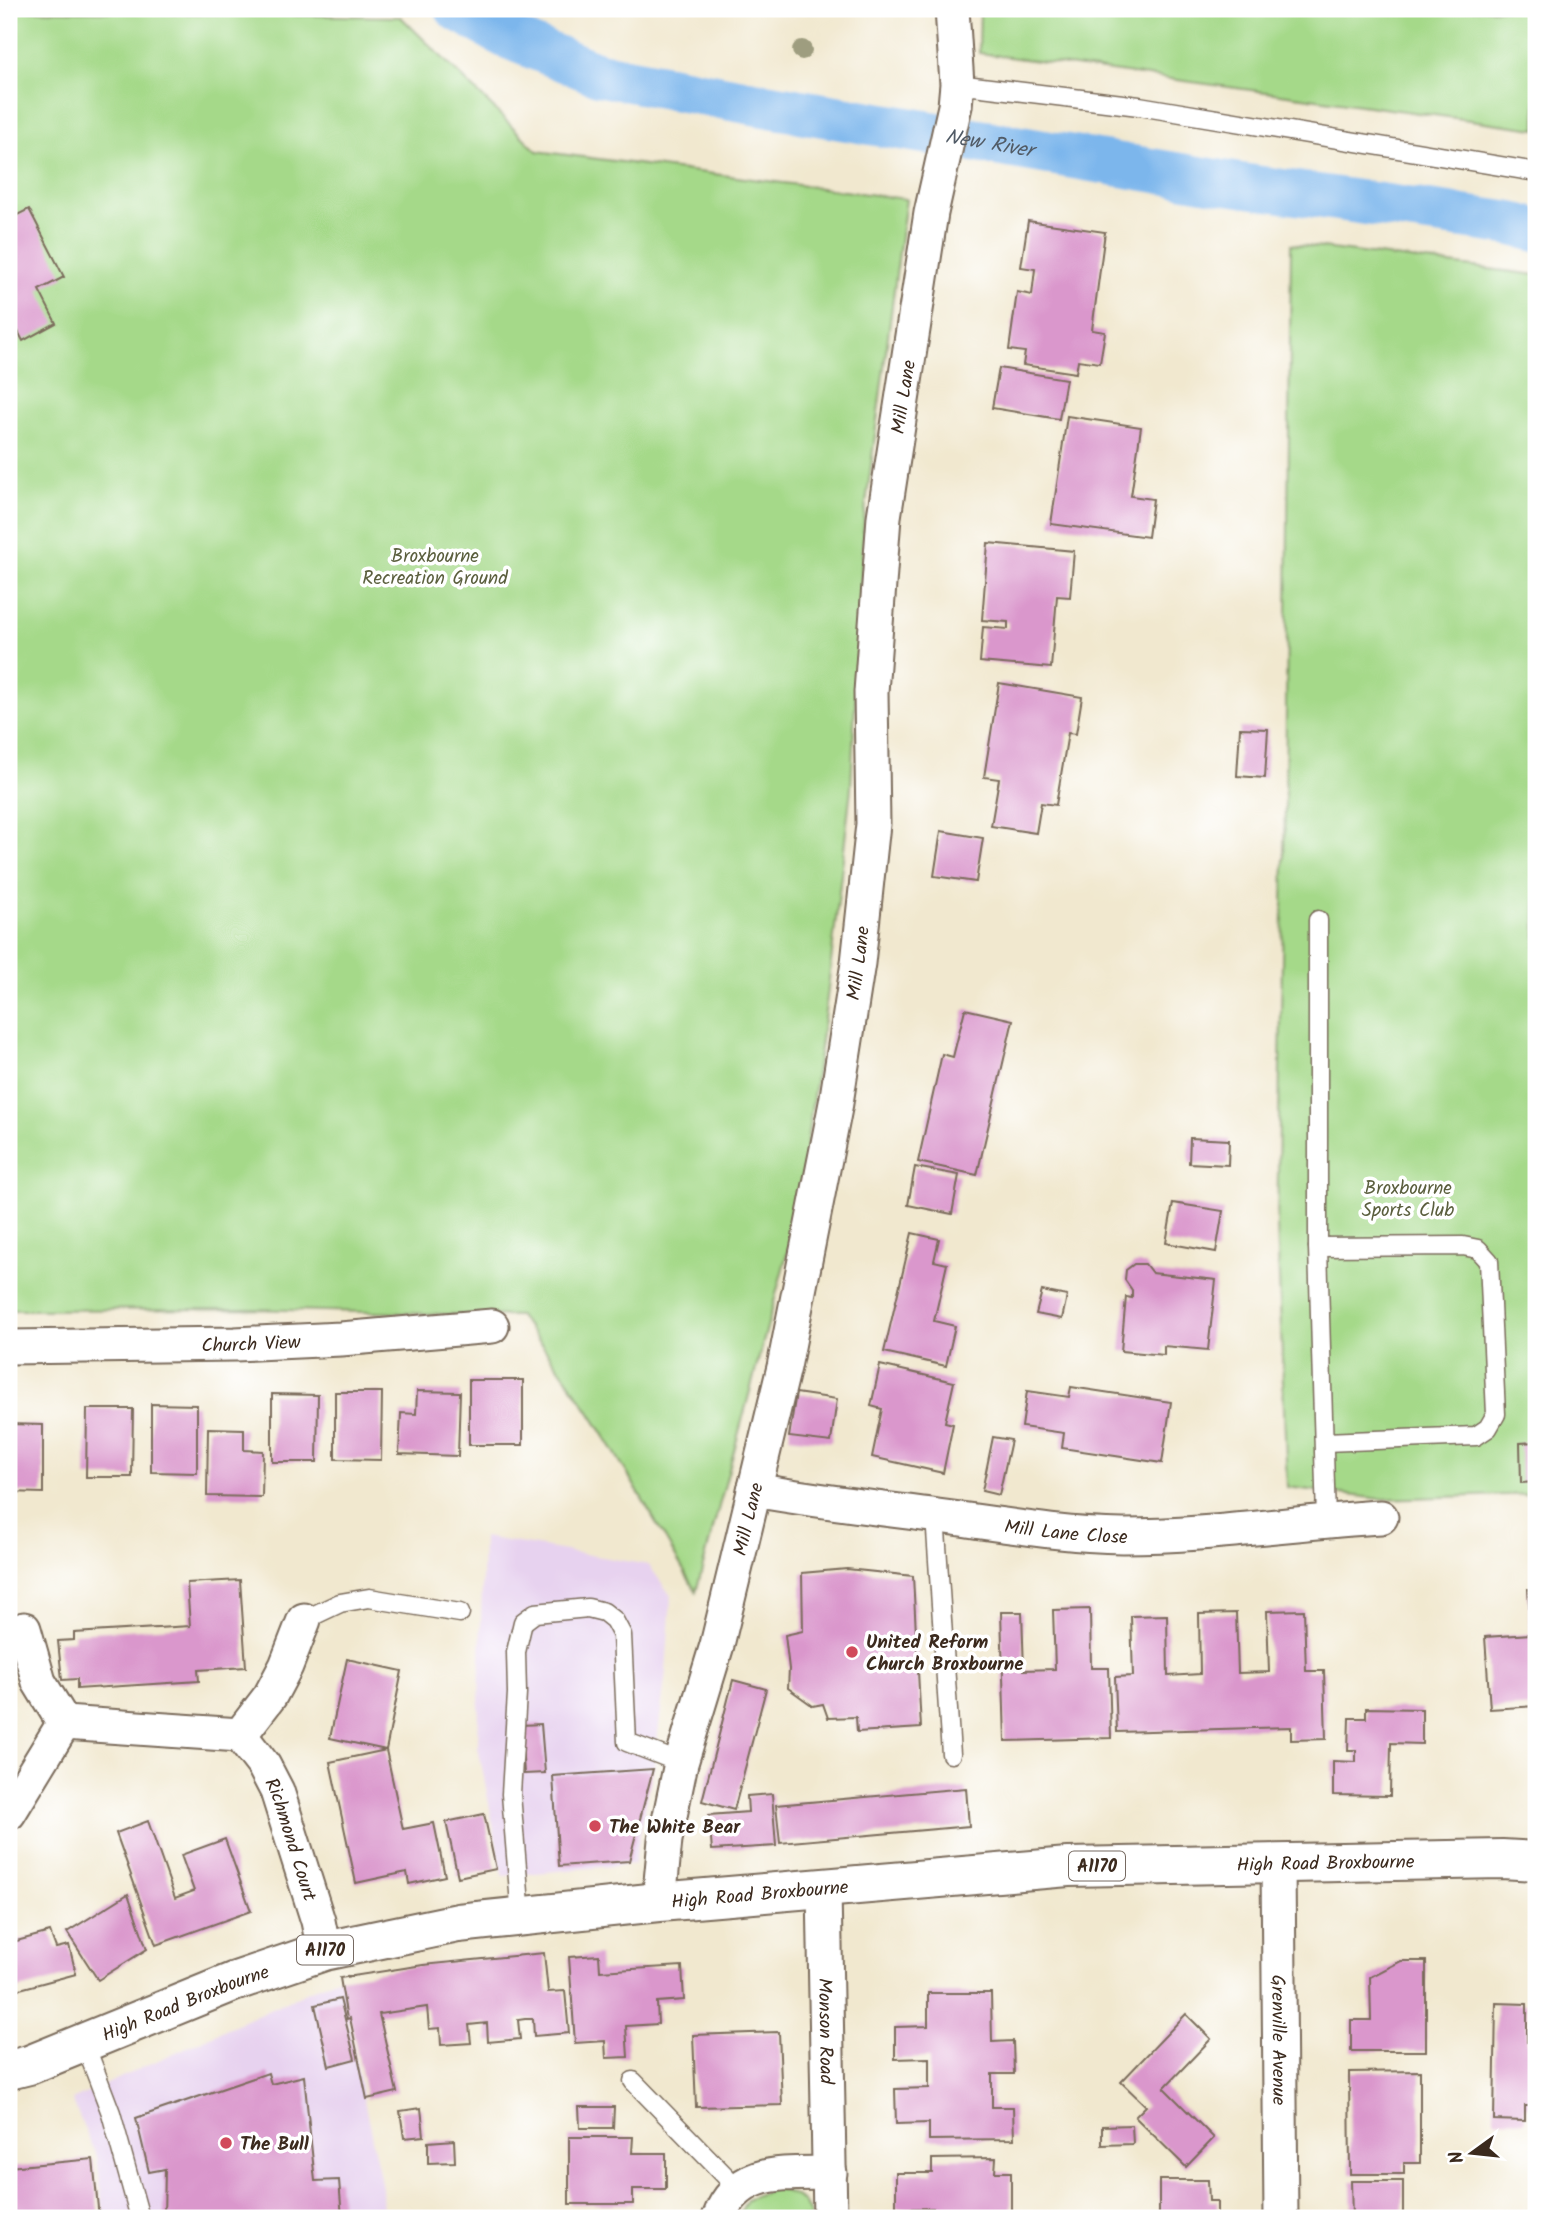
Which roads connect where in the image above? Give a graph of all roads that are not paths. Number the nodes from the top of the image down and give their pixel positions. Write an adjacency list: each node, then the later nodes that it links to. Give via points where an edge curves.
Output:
1 (953, 9): 2 (street, Mill Lane)
2 (956, 94): 3 (lane, via 1139,106); 9 (street, Mill Lane, via 931,213 884,517 871,692 873,824 858,963 836,1103 784,1367)
3 (1536, 172)
4 (1318, 920): 5 (lane)
5 (1318, 1247): 8 (lane); 8 (lane, via 1478,1249 1489,1261 1496,1414 1476,1436)
6 (492, 1326): 7 (street, Church View, via 235,1344)
7 (9, 1347)
8 (1325, 1442): 12 (lane)
9 (754, 1490): 10 (street, Mill Lane Close); 19 (street, Mill Lane, via 717,1645)
10 (935, 1516): 12 (street, Mill Lane Close, via 1120,1536 1210,1534); 18 (lane)
11 (1381, 1517): 12 (street, Mill Lane Close)
12 (1326, 1520)
13 (460, 1613): 14 (lane, via 369,1598 340,1602)
14 (304, 1620): 17 (street, via 270,1696)
15 (24, 1629): 16 (street, via 39,1682)
16 (64, 1723): 17 (street); 20 (street)
17 (240, 1735): 26 (street, Richmond Court, via 277,1791)
18 (951, 1754)
19 (681, 1763): 24 (street, Mill Lane, via 665,1840); 25 (lane, via 627,1742 622,1636 614,1620 588,1608 535,1613 523,1622 516,1651 511,1794)
20 (9, 1813)
21 (1536, 1861): 22 (main road, High Road Broxbourne / A1170)
22 (1278, 1862): 23 (main road, High Road Broxbourne / A1170, via 1068,1867); 35 (street, Grenville Avenue)
23 (824, 1889): 24 (main road, High Road Broxbourne / A1170); 30 (street, Monson Road)
24 (659, 1902): 25 (main road, High Road Broxbourne / A1170)
25 (521, 1917): 26 (main road, High Road Broxbourne / A1170, via 458,1923)
26 (324, 1951): 27 (main road, High Road Broxbourne / A1170)
27 (84, 2042): 28 (main road, High Road Broxbourne / A1170); 32 (lane, via 111,2113)
28 (9, 2070)
29 (633, 2081): 31 (lane)
30 (830, 2173): 31 (street, via 775,2174); 34 (street, Monson Road)
31 (738, 2189): 33 (street, via 725,2202)
32 (140, 2218)
33 (719, 2218)
34 (830, 2218)
35 (1281, 2218)

